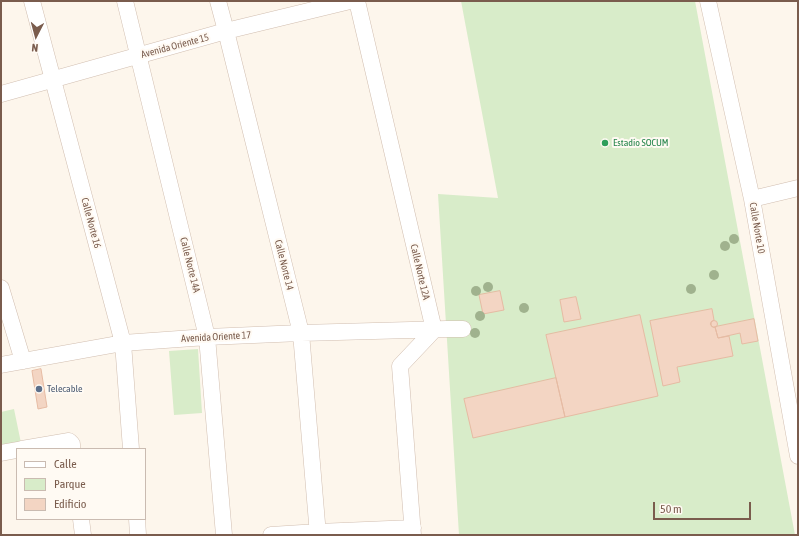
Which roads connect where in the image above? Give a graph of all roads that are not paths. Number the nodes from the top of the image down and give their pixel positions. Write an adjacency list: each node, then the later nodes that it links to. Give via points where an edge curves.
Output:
1 (32, 1): 9 (street, Calle Norte 16)
2 (125, 1): 8 (street, Calle Norte 14A)
3 (218, 1): 7 (street, Calle Norte 14)
4 (350, 1): 7 (street, Avenida Oriente 15)
5 (357, 1): 15 (street, Calle Norte 12A)
6 (708, 1): 12 (street, Calle Norte 10)
7 (226, 31): 8 (street, Avenida Oriente 15); 16 (street, Calle Norte 14)
8 (139, 56): 9 (street, Avenida Oriente 15); 17 (street, Calle Norte 14A)
9 (53, 80): 10 (street, Avenida Oriente 15); 18 (street, Calle Norte 16)
10 (1, 94)
11 (798, 188): 12 (street)
12 (752, 199): 21 (street, Calle Norte 10)
13 (1, 288): 19 (street)
14 (463, 329): 15 (street, Avenida Oriente 17)
15 (434, 330): 16 (street, Avenida Oriente 17); 30 (street, via 400,366)
16 (301, 333): 17 (street, Avenida Oriente 17); 31 (street, Calle Norte 14)
17 (207, 337): 18 (street, Avenida Oriente 17); 34 (street, Calle Norte 14A)
18 (123, 343): 19 (street, Avenida Oriente 17); 24 (street, Calle Norte 16)
19 (23, 361): 20 (street, Avenida Oriente 17)
20 (1, 366)
21 (793, 393): 27 (street, Calle Norte 10)
22 (71, 445): 23 (street)
23 (34, 448)
24 (131, 448)
25 (16, 450): 26 (street)
26 (1, 453)
27 (798, 456)
28 (81, 520): 32 (street)
29 (137, 520): 33 (street)
30 (413, 532): 31 (street)
31 (318, 533): 35 (street)
32 (83, 535)
33 (138, 535)
34 (224, 535)
35 (272, 535)

